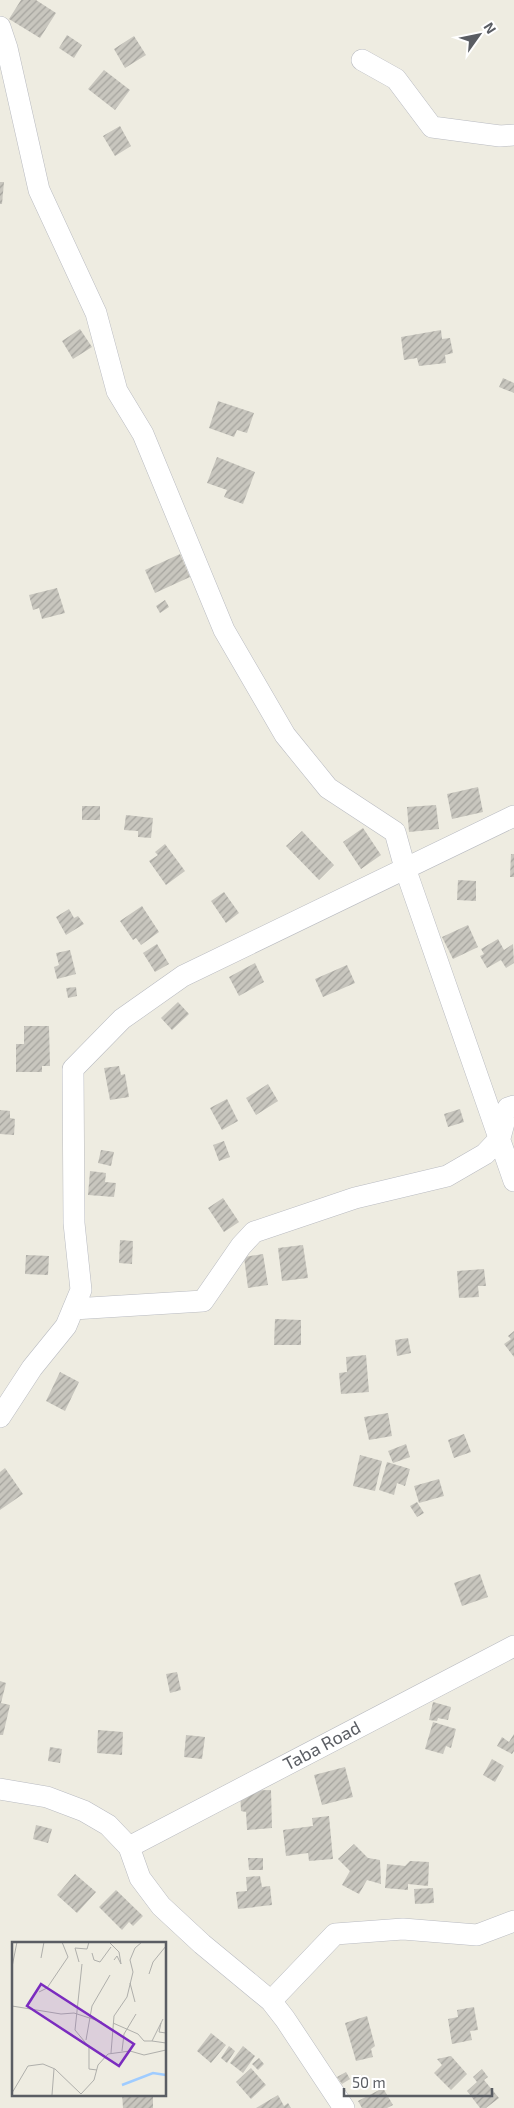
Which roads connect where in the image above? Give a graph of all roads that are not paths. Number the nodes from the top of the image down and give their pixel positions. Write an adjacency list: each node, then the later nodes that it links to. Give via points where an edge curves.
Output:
1 (0, 27): 5 (street, via 39,190 96,313 117,391 143,434 224,630 285,735 328,788 395,832)
2 (362, 60): 3 (street, via 396,79 432,128)
3 (514, 135)
4 (514, 816): 5 (street)
5 (405, 868): 7 (street); 9 (street, via 183,976 122,1019 73,1069 74,1223 81,1290)
6 (514, 1106): 7 (street, via 508,1108)
7 (500, 1138): 8 (street); 9 (street, via 485,1154 447,1176 355,1198 254,1232 203,1301)
8 (514, 1181)
9 (73, 1308): 10 (street, via 66,1326 32,1368)
10 (0, 1417)
11 (514, 1646): 13 (street, Taba Road)
12 (0, 1789): 13 (street, via 47,1797 84,1810 108,1825)
13 (129, 1847): 15 (street, via 140,1878 161,1906)
14 (514, 1922): 15 (street, via 477,1935 403,1929 335,1934)
15 (271, 2001): 16 (street)
16 (344, 2108)

